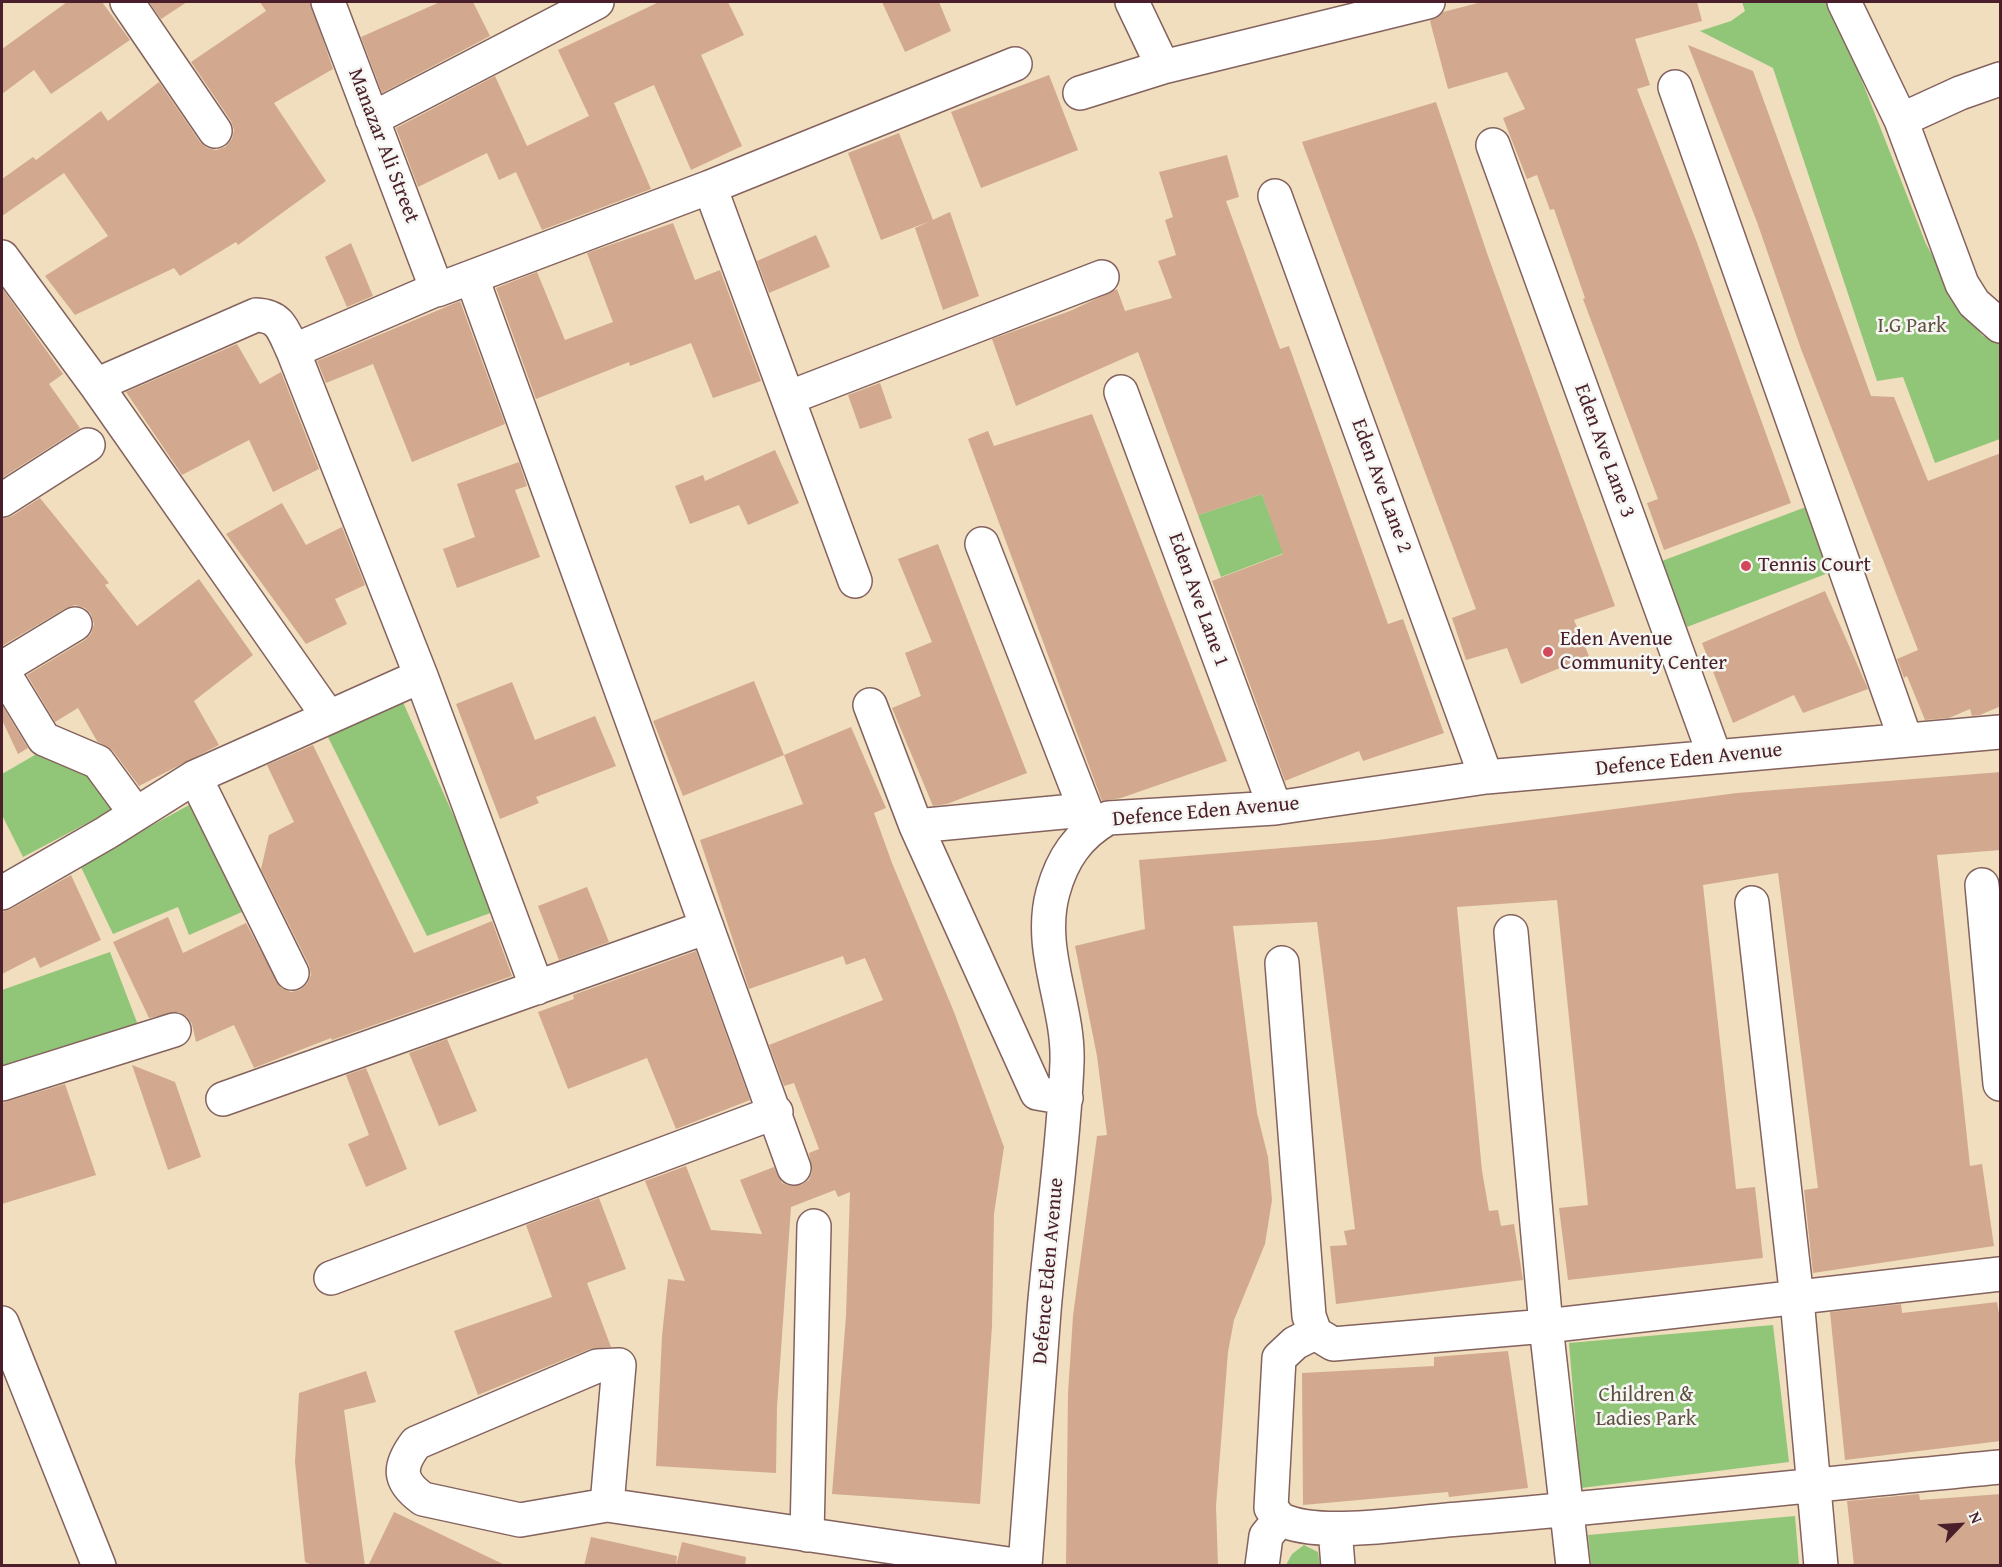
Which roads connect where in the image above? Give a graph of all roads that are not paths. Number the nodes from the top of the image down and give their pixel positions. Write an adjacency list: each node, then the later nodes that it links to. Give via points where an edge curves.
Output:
1 (129, 2): 14 (street)
2 (328, 2): 12 (street, Manazar Ali Street)
3 (597, 2): 12 (street)
4 (1132, 2): 8 (street)
5 (1428, 2): 8 (street)
6 (1844, 2): 13 (street)
7 (1016, 64): 16 (street)
8 (1163, 67): 11 (street)
9 (2001, 79): 13 (street)
10 (1675, 87): 37 (street)
11 (1080, 93)
12 (372, 119): 21 (street, Manazar Ali Street)
13 (1901, 120): 22 (street, via 1962,284 1974,303)
14 (215, 131)
15 (1493, 145): 38 (street, Eden Ave Lane 3)
16 (710, 187): 20 (street); 26 (street)
17 (1275, 196): 40 (street, Eden Ave Lane 2)
18 (2, 257): 24 (street)
19 (1102, 277): 26 (street)
20 (472, 278): 21 (street); 48 (street)
21 (437, 290): 23 (street)
22 (2001, 326)
23 (293, 351): 24 (street, via 280,325 270,315 256,315); 33 (street)
24 (96, 385): 35 (street)
25 (1121, 392): 41 (street, Eden Ave Lane 1)
26 (788, 398): 30 (street)
27 (88, 445): 28 (street)
28 (2, 500)
29 (982, 544): 43 (street)
30 (855, 582)
31 (75, 624): 32 (street)
32 (2, 669): 42 (street, via 44,738 98,762)
33 (421, 676): 35 (street); 53 (street)
34 (870, 705): 44 (street)
35 (328, 716): 39 (street)
36 (2001, 732): 37 (street, Defence Eden Avenue)
37 (1905, 738): 38 (street, Defence Eden Avenue)
38 (1715, 757): 40 (street, Defence Eden Avenue)
39 (195, 777): 42 (street); 51 (street)
40 (1486, 777): 41 (street, Defence Eden Avenue)
41 (1275, 808): 43 (street, Defence Eden Avenue)
42 (136, 814): 46 (street)
43 (1088, 819): 44 (street); 57 (street, Defence Eden Avenue, via 1069,850 1053,892 1048,939 1067,1054)
44 (916, 825): 57 (street, via 1037,1093)
45 (1982, 885): 52 (street)
46 (2, 893)
47 (1752, 903): 64 (street)
48 (707, 927): 53 (street); 59 (street)
49 (1510, 932): 66 (street)
50 (1282, 963): 67 (street, via 1309,1316)
51 (292, 973)
52 (1996, 976): 56 (street)
53 (537, 988): 58 (street)
54 (174, 1030): 55 (street)
55 (2, 1084)
56 (2001, 1084)
57 (1066, 1098): 76 (street, Defence Eden Avenue)
58 (223, 1100)
59 (776, 1112): 60 (street); 63 (street)
60 (794, 1168)
61 (813, 1226): 74 (street)
62 (2001, 1274): 64 (street)
63 (331, 1278)
64 (1797, 1299): 66 (street); 69 (street)
65 (2, 1323): 75 (street)
66 (1546, 1326): 67 (street, via 1334,1344); 71 (street)
67 (1315, 1333): 72 (street, via 1295,1343 1279,1358 1271,1508)
68 (2001, 1467): 69 (street)
69 (1814, 1484): 71 (street); 80 (street)
70 (607, 1504): 70 (street, via 519,1520 423,1499 410,1490 402,1463 416,1443 597,1366 619,1365); 74 (street)
71 (1569, 1510): 73 (street); 79 (street)
72 (1280, 1519): 73 (street, via 1293,1526); 77 (street, via 1266,1536)
73 (1335, 1529): 78 (street)
74 (807, 1535): 76 (street)
75 (99, 1566)
76 (1024, 1566)
77 (1262, 1566)
78 (1338, 1566)
79 (1574, 1566)
80 (1821, 1566)

